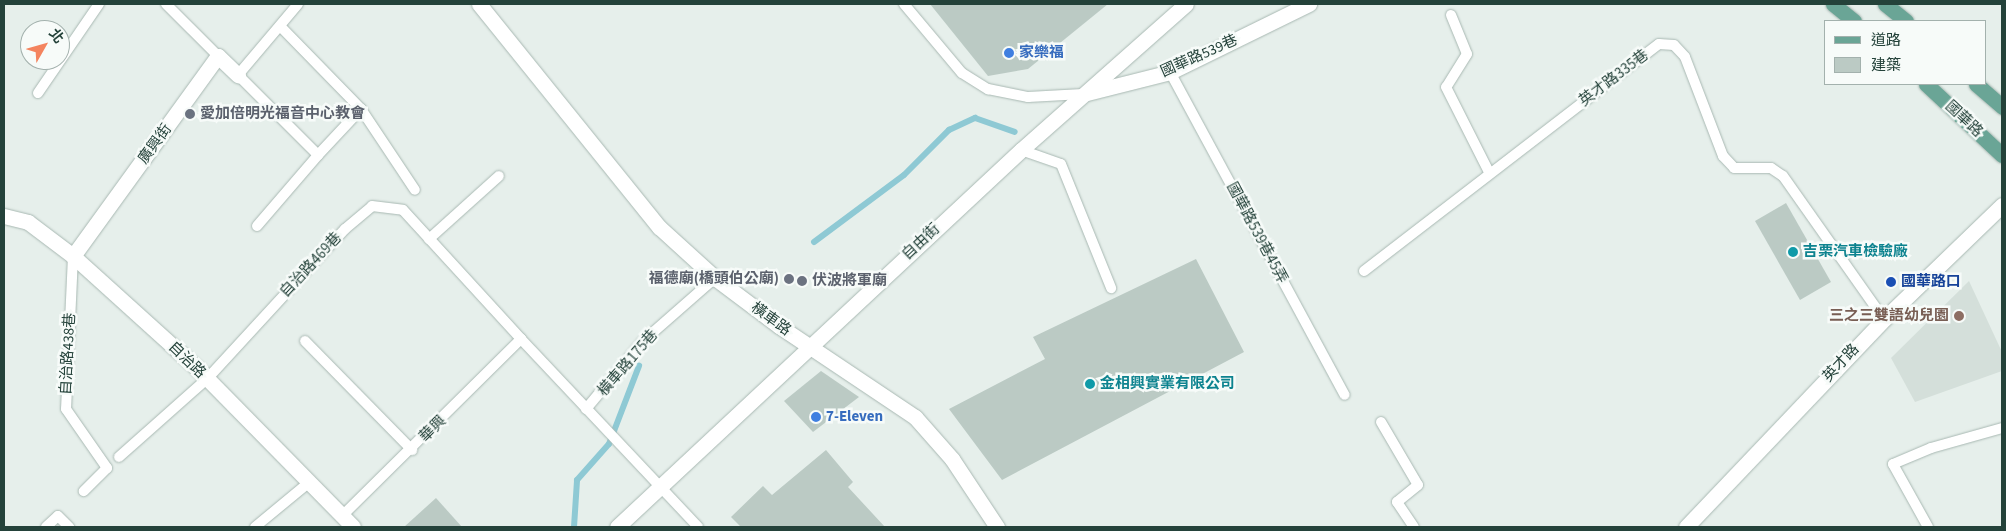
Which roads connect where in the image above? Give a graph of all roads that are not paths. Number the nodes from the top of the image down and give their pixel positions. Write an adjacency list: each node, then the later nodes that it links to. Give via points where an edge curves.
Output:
1 (98, 4): 19 (lane)
2 (166, 4): 14 (lane)
3 (298, 4): 13 (lane)
4 (479, 4): 35 (street, 橫車路, via 659,227)
5 (904, 4): 20 (lane, via 962,73 988,89 1028,96)
6 (1186, 4): 20 (street, 自由街)
7 (1309, 4): 15 (street, 國華路539巷)
8 (1833, 4): 11 (main road)
9 (1885, 4): 12 (main road)
10 (1451, 16): 26 (lane, via 1466,54 1446,87)
11 (1853, 20)
12 (1905, 20)
13 (280, 26): 16 (lane); 22 (lane)
14 (218, 56): 16 (street); 33 (street, 廣興街)
15 (1170, 72): 20 (street, 國華路539巷); 42 (lane, 國華路539巷45弄)
16 (238, 75): 24 (lane)
17 (1927, 85): 25 (main road, 國華路)
18 (1977, 85): 21 (main road)
19 (38, 93)
20 (1083, 94): 23 (street, 自由街)
21 (2002, 107)
22 (361, 109): 24 (lane); 28 (lane)
23 (1021, 150): 36 (lane, via 1061,164); 40 (street, 自由街)
24 (318, 155): 31 (lane)
25 (2002, 155)
26 (1489, 172): 34 (lane, 英才路335巷); 37 (lane, 英才路335巷, via 1659,44 1674,45 1685,57 1723,156 1734,168 1771,168 1783,176)
27 (499, 176): 32 (lane)
28 (415, 190)
29 (2002, 205): 37 (street, 英才路)
30 (4, 216): 33 (street, 自治路, via 28,222)
31 (257, 226)
32 (429, 239): 38 (lane); 41 (lane, 自治路469巷, via 403,210 372,206 345,228)
33 (73, 256): 41 (street, 自治路); 50 (lane, 自治路438巷, via 66,409 107,468)
34 (1364, 271)
35 (715, 278): 40 (street, 橫車路); 43 (lane, 橫車路175巷, via 642,342)
36 (1111, 288)
37 (1884, 319): 59 (street, 英才路)
38 (521, 339): 43 (lane); 46 (lane, 華興)
39 (305, 341): 46 (lane)
40 (808, 346): 49 (street, 自由街); 57 (street, 橫車路, via 915,416 952,459)
41 (207, 379): 47 (lane, 自治路469巷); 48 (street, 自治路)
42 (1345, 395)
43 (586, 409): 49 (lane)
44 (1381, 422): 58 (lane, via 1418,485 1396,502)
45 (2002, 428): 60 (lane, via 1931,448 1893,464)
46 (412, 450): 51 (lane, 華興)
47 (119, 457)
48 (307, 484): 51 (street, 自治路); 54 (lane)
49 (662, 488): 55 (street, 自由街); 56 (lane)
50 (84, 491)
51 (348, 522)
52 (46, 527): 53 (lane, via 58,516)
53 (69, 527)
54 (255, 527)
55 (617, 527)
56 (698, 527)
57 (997, 527)
58 (1414, 527)
59 (1686, 527)
60 (1928, 527)

